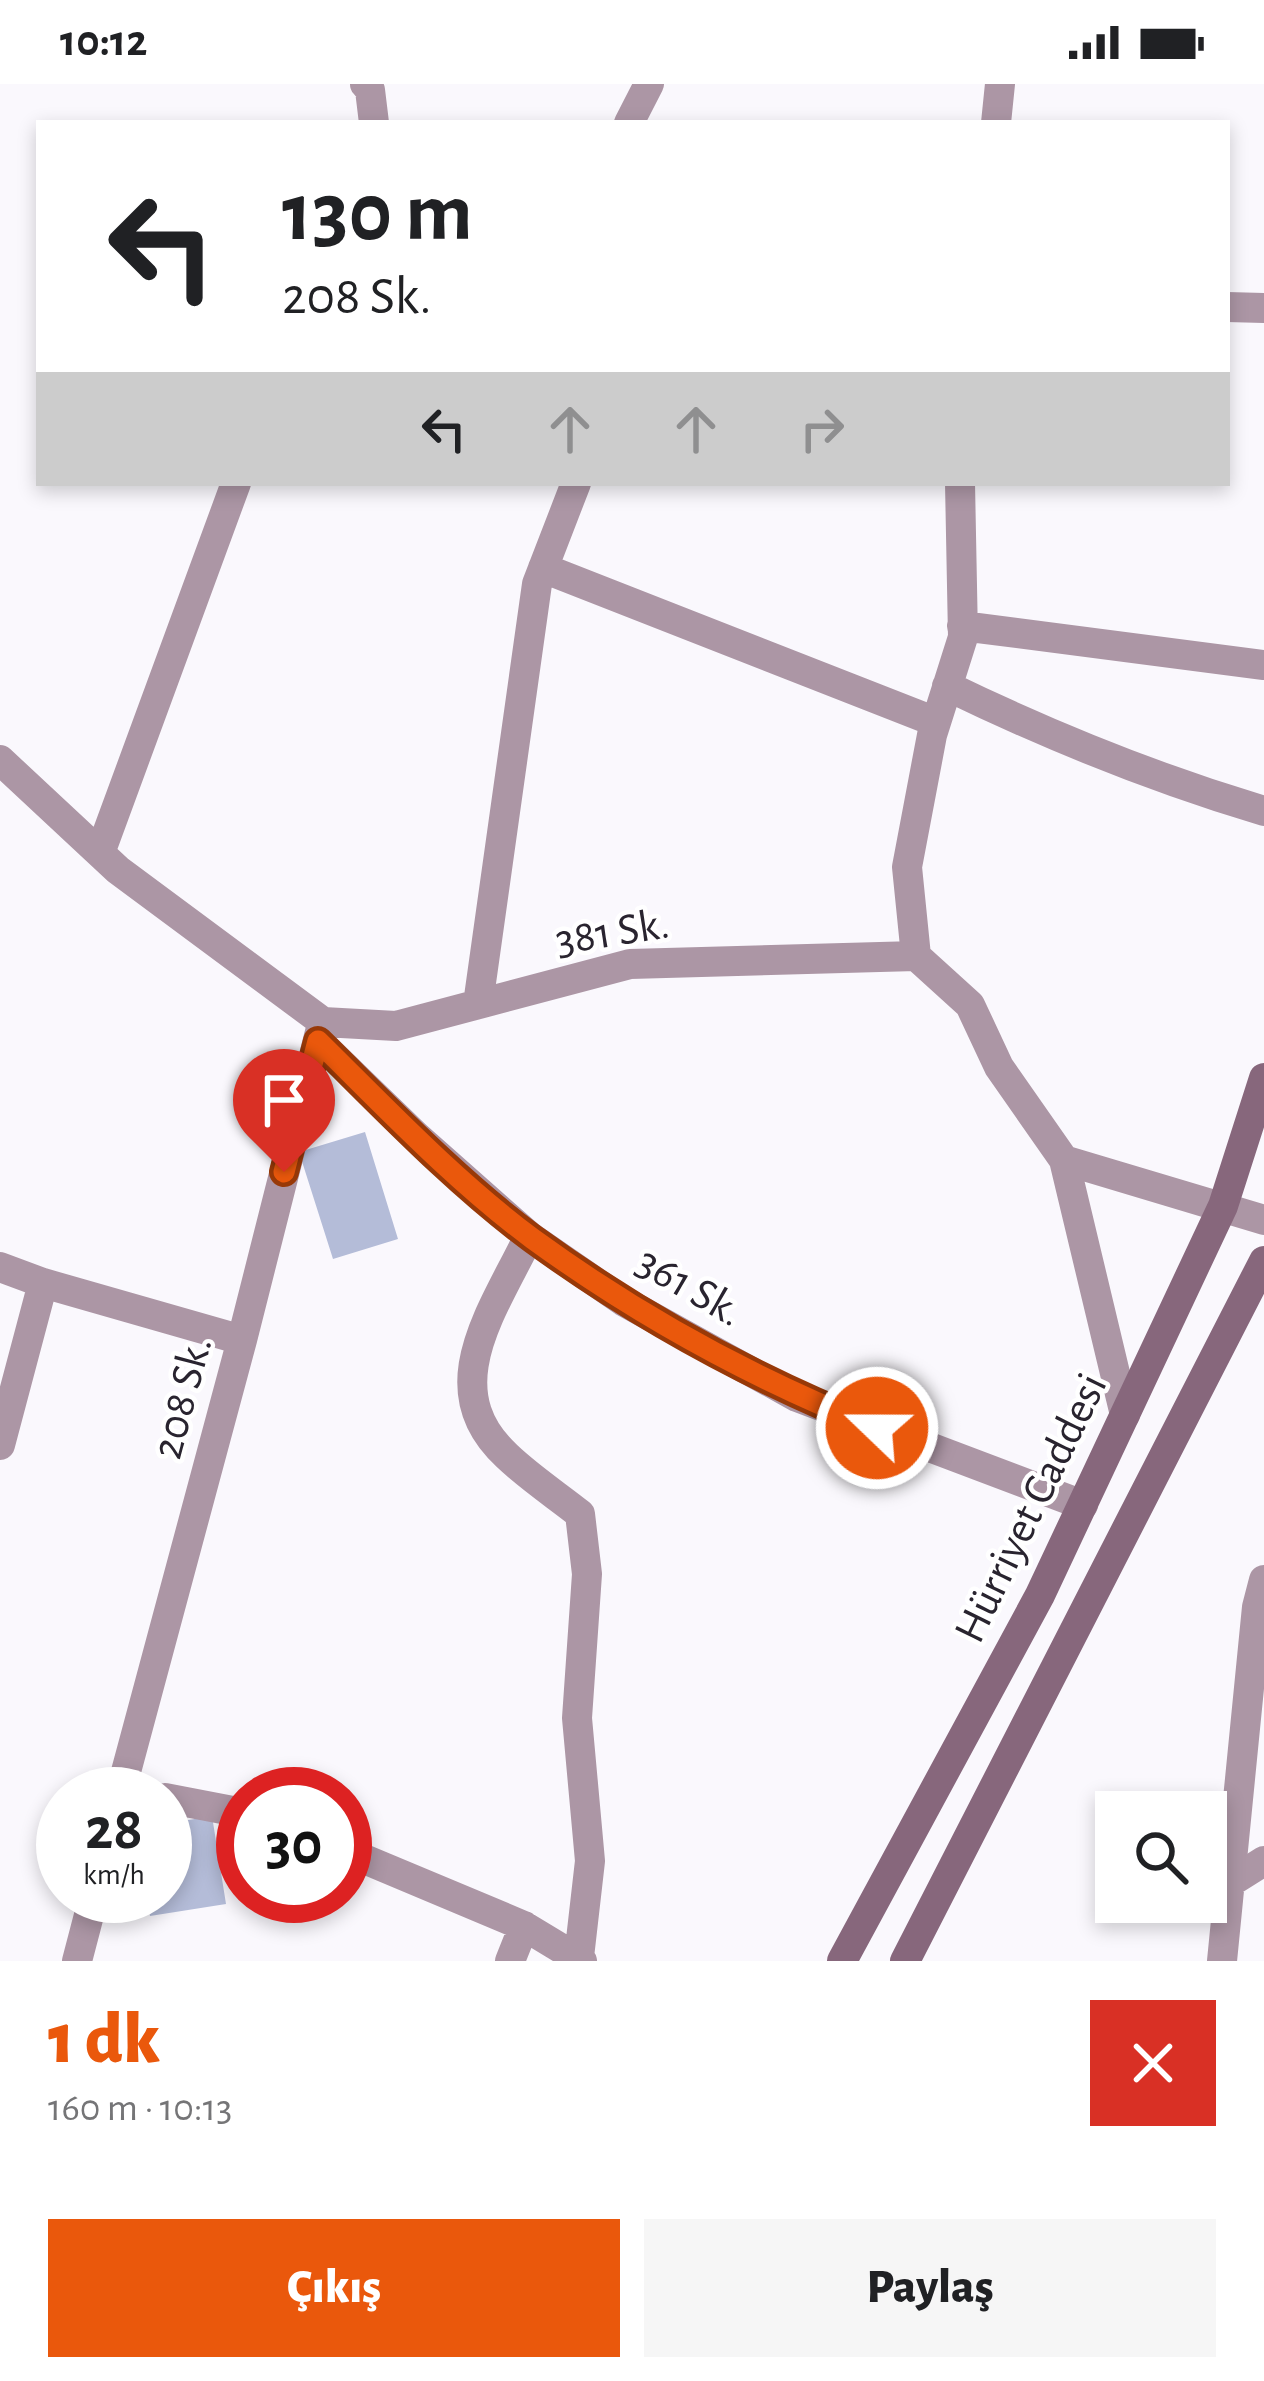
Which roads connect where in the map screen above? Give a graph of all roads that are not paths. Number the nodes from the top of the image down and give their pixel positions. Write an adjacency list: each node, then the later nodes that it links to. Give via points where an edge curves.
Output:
1 (365, 84): 4 (street)
2 (649, 84): 5 (street)
3 (1000, 84): 6 (street)
4 (374, 120)
5 (631, 120)
6 (996, 120)
7 (1230, 307): 8 (street)
8 (1264, 308)
9 (235, 486): 19 (street)
10 (575, 486): 12 (street)
11 (960, 486): 13 (street)
12 (543, 568): 16 (street); 21 (street)
13 (962, 626): 14 (street); 15 (street)
14 (1264, 665)
15 (947, 686): 16 (street); 18 (street, via 1175,784)
16 (936, 722): 20 (street, via 908,867)
17 (0, 760): 19 (street)
18 (1264, 811)
19 (100, 854): 22 (street)
20 (916, 956): 21 (street, 381 Sk., via 629,964); 24 (street, via 970,1004 999,1067)
21 (478, 1004): 22 (street, 381 Sk., via 396,1026)
22 (320, 1031): 27 (street, 361 Sk., via 416,1136); 31 (street, 208 Sk.)
23 (1264, 1078): 25 (main road, Hürriyet Caddesi)
24 (1064, 1160): 25 (street); 32 (street)
25 (1223, 1207): 26 (street); 32 (main road, Hürriyet Caddesi)
26 (1264, 1220)
27 (530, 1236): 34 (street, 361 Sk., via 623,1300 797,1397); 42 (street, via 472,1354 474,1414 504,1454 580,1514 586,1574 577,1718 590,1861)
28 (1264, 1261): 46 (main road)
29 (0, 1267): 30 (street)
30 (43, 1283): 31 (street); 33 (street)
31 (242, 1340): 36 (street, 208 Sk.)
32 (1125, 1415): 34 (main road, Hürriyet Caddesi)
33 (0, 1445)
34 (1082, 1505): 45 (main road, Hürriyet Caddesi)
35 (1264, 1580): 39 (street)
36 (134, 1767)
37 (1264, 1861): 39 (street)
38 (372, 1862): 41 (street)
39 (1229, 1883): 47 (street)
40 (87, 1923): 43 (street)
41 (524, 1926): 42 (street); 44 (street)
42 (581, 1959)
43 (77, 1961)
44 (510, 1961)
45 (842, 1961)
46 (905, 1961)
47 (1222, 1961)

